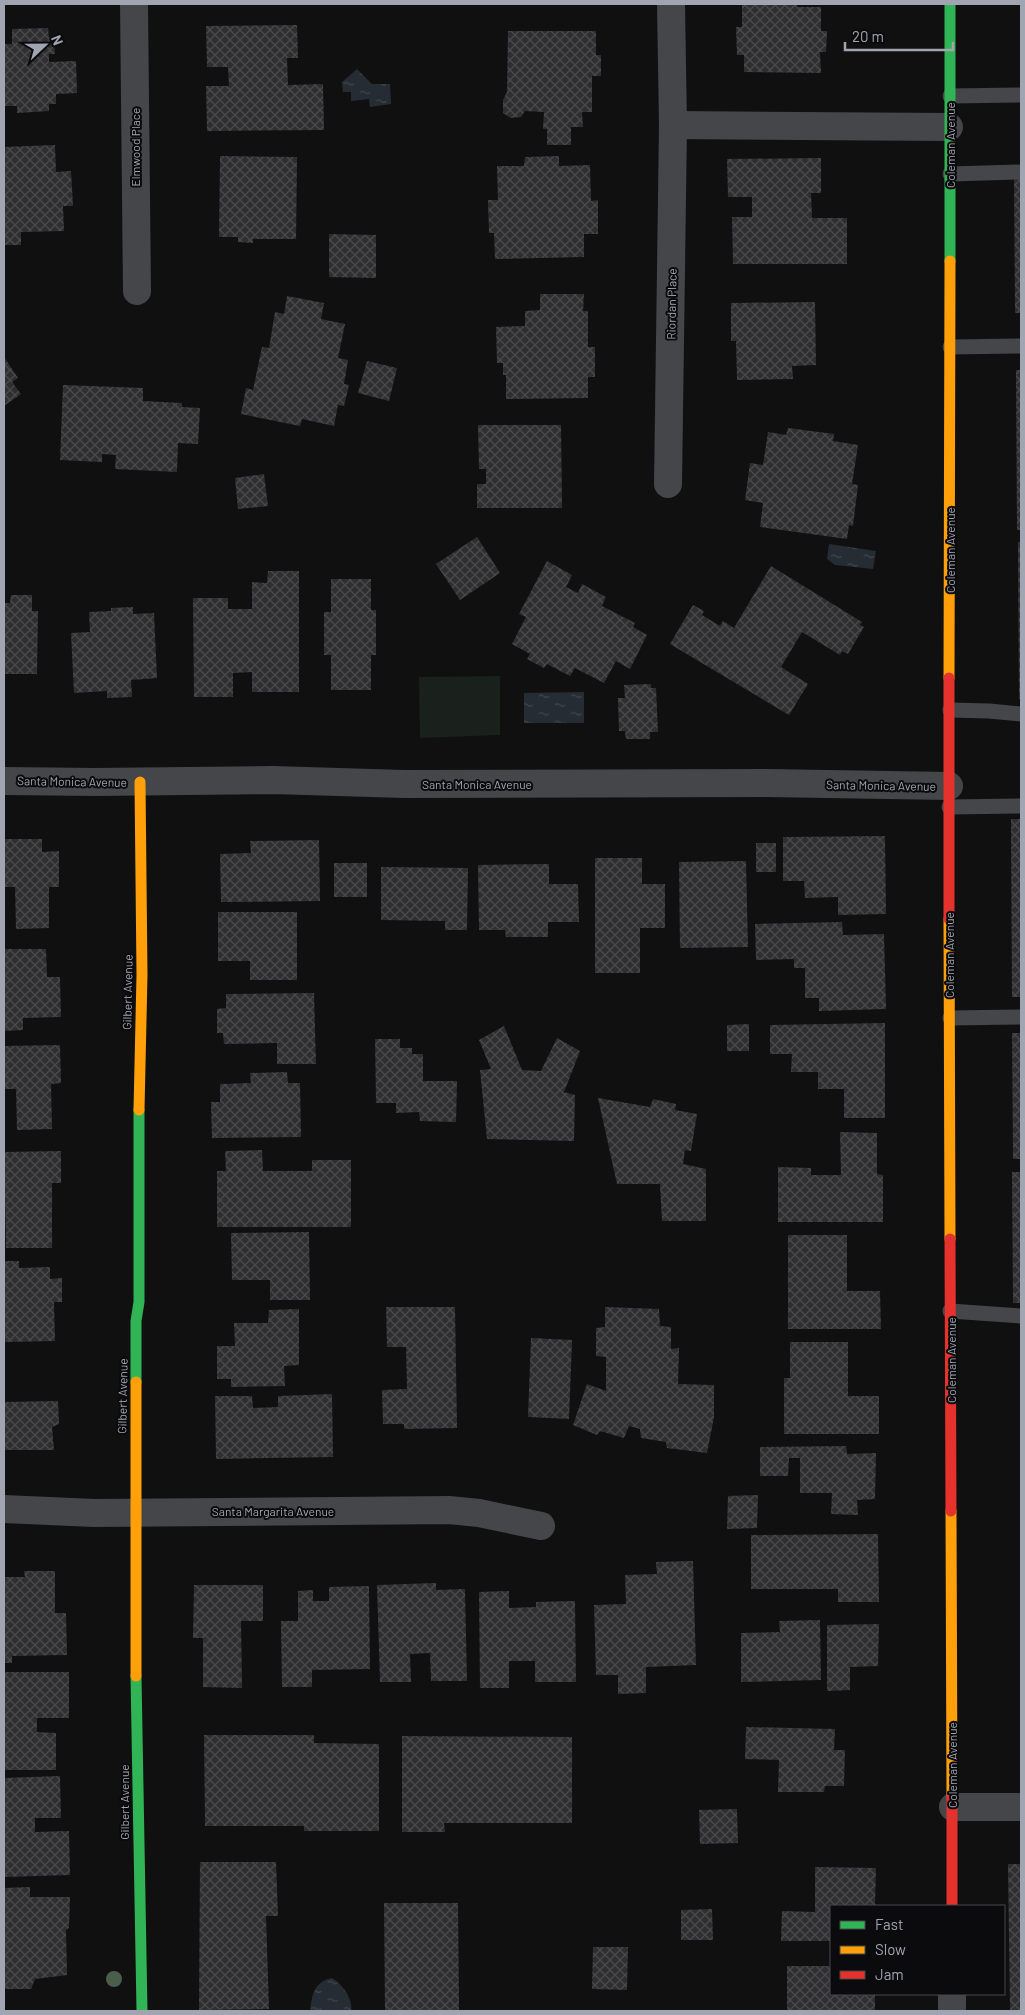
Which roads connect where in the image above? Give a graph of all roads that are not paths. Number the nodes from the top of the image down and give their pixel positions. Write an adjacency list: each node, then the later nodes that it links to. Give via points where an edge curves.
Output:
1 (134, 4): 10 (street, Elmwood Place)
2 (671, 4): 6 (street, Riordan Place)
3 (950, 4): 5 (street, Coleman Avenue)
4 (1021, 95): 5 (lane)
5 (950, 96): 7 (street, Coleman Avenue)
6 (673, 125): 7 (street); 13 (street, Riordan Place)
7 (950, 127): 9 (street, Coleman Avenue)
8 (1021, 172): 9 (lane)
9 (950, 174): 12 (street, Coleman Avenue)
10 (137, 291)
11 (1021, 346): 12 (lane)
12 (950, 347): 14 (street, Coleman Avenue)
13 (668, 484)
14 (950, 710): 15 (lane); 18 (street, Coleman Avenue)
15 (1021, 714)
16 (4, 781): 17 (street, Santa Monica Avenue)
17 (140, 782): 18 (street, Santa Monica Avenue, via 767,783); 25 (street, Gilbert Avenue, via 142,974)
18 (949, 796): 19 (lane); 21 (street, Coleman Avenue)
19 (1021, 806)
20 (1021, 1017): 21 (lane)
21 (950, 1018): 22 (street, Coleman Avenue)
22 (950, 1311): 23 (lane); 27 (street, Coleman Avenue)
23 (1021, 1316)
24 (4, 1509): 25 (street, Santa Margarita Avenue)
25 (136, 1512): 26 (street, Santa Margarita Avenue, via 449,1510 479,1512); 31 (street, Gilbert Avenue)
26 (541, 1526)
27 (952, 1807): 28 (street); 29 (street, Coleman Avenue)
28 (1021, 1807)
29 (952, 1905)
30 (952, 1995): 32 (street)
31 (142, 2011)
32 (952, 2011)

